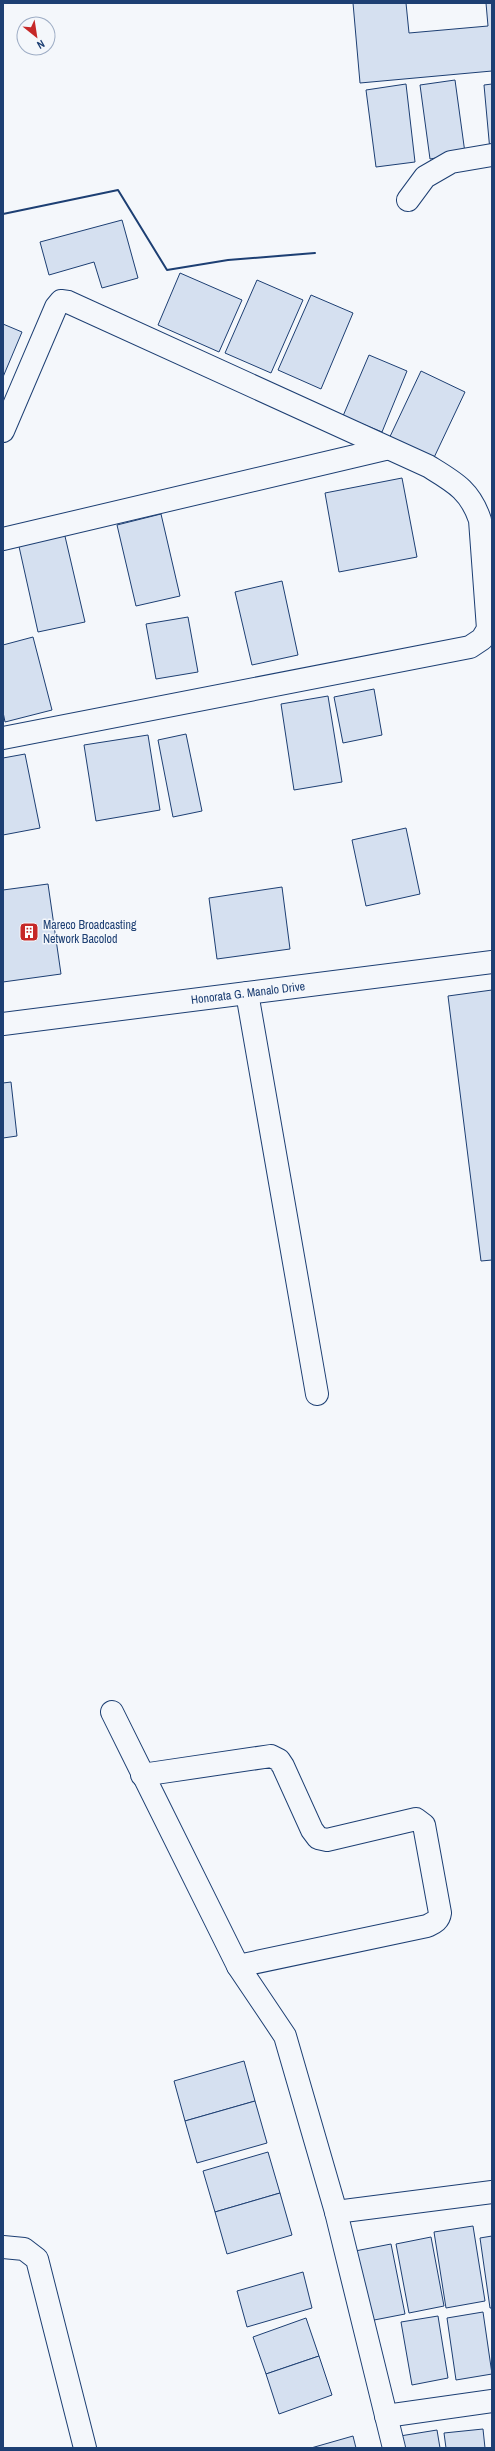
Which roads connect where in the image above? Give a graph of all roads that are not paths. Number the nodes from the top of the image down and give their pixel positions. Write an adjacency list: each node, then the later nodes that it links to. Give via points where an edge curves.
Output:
1 (492, 155): 2 (street, via 451,162 425,176)
2 (408, 200)
3 (3, 431): 4 (street, via 56,307 61,301)
4 (385, 449): 5 (street); 6 (street, via 428,466 449,479 466,492 475,505 483,545 488,629 486,635 477,643 470,647)
5 (3, 539)
6 (3, 738)
7 (492, 962): 8 (street, Honorata G. Manalo Drive)
8 (246, 993): 9 (street, Honorata G. Manalo Drive); 10 (street)
9 (3, 1024)
10 (317, 1394)
11 (112, 1712): 12 (street)
12 (142, 1775): 13 (street); 13 (street, via 271,1756 279,1760 283,1766 318,1838 327,1840 416,1819 424,1825 440,1913 435,1922 427,1926)
13 (238, 1966): 15 (street, via 285,2036)
14 (492, 2192): 15 (street)
15 (336, 2212): 18 (street)
16 (3, 2247): 19 (street, via 24,2249 37,2259)
17 (492, 2401): 18 (street)
18 (386, 2416): 20 (street)
19 (86, 2448)
20 (394, 2448)

